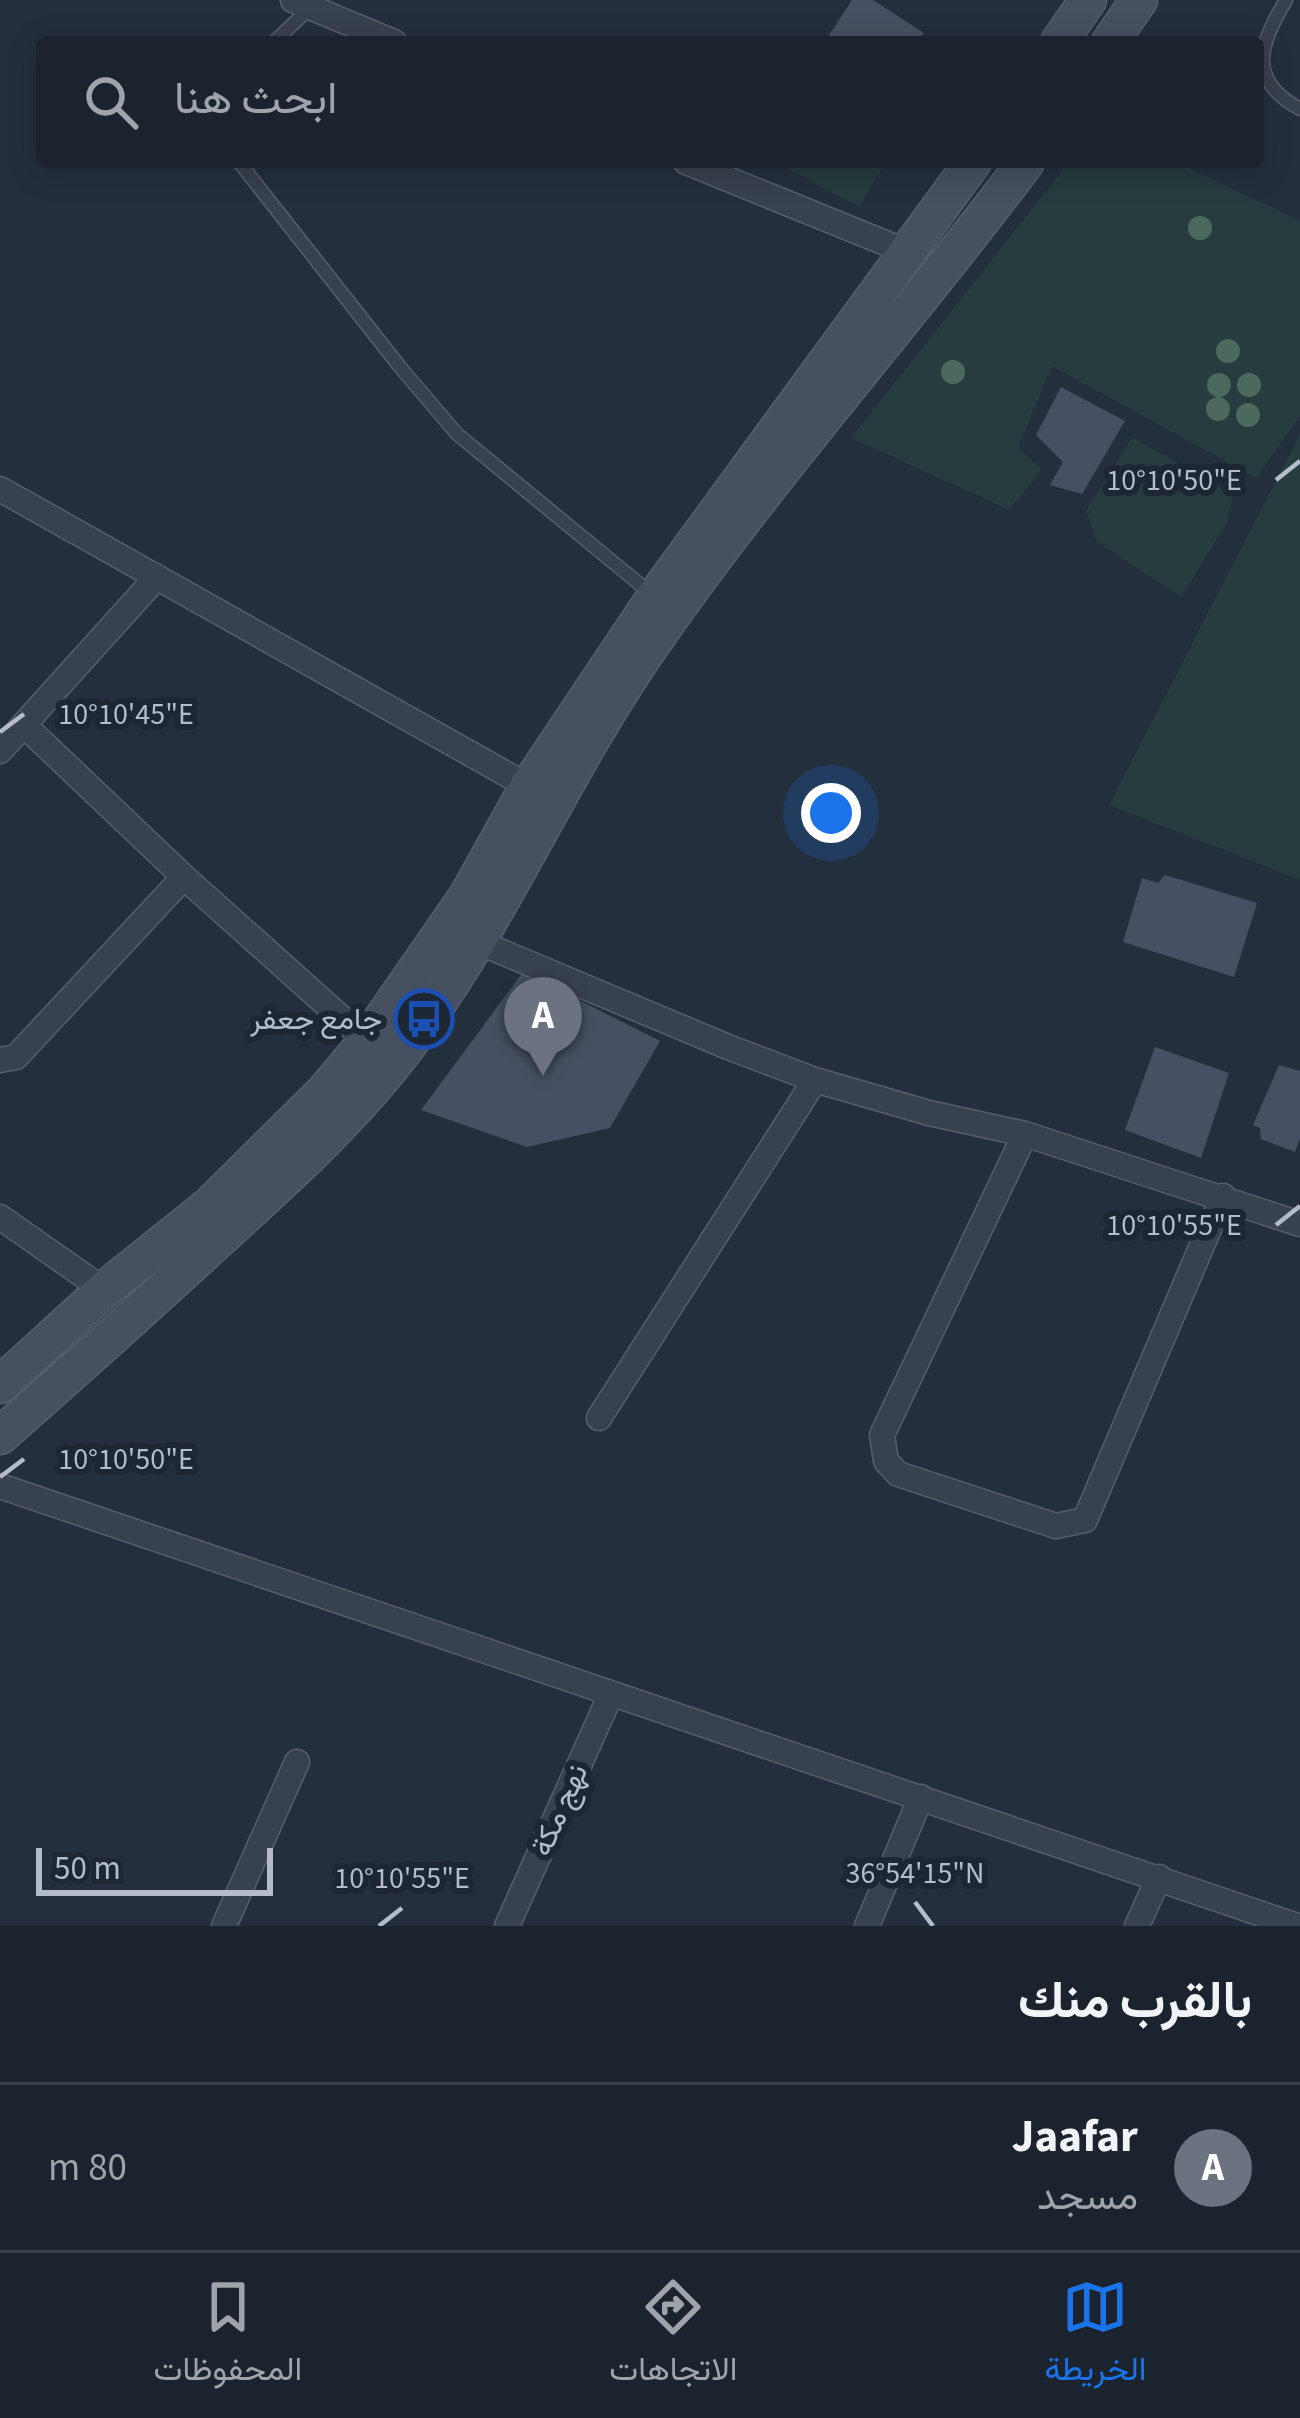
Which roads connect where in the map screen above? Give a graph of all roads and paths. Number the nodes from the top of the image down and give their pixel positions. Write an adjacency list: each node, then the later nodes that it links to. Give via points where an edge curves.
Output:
1 (1088, 0): 7 (street)
2 (1139, 0): 8 (street)
3 (1286, 0): 9 (lane)
4 (306, 2): 5 (lane); 6 (street)
5 (279, 36)
6 (381, 36)
7 (1063, 36)
8 (1114, 36)
9 (1264, 50)
10 (1264, 66): 11 (lane, via 1273,88)
11 (1300, 109)
12 (244, 168): 19 (lane, via 458,434)
13 (701, 168): 16 (street)
14 (968, 168): 16 (street)
15 (1021, 168): 22 (street)
16 (905, 250): 19 (street)
17 (0, 489): 18 (street)
18 (156, 578): 20 (street); 22 (street)
19 (655, 597): 22 (street)
20 (24, 725): 21 (street); 23 (street)
21 (0, 751)
22 (541, 793): 24 (street); 25 (street)
23 (184, 877): 25 (street); 26 (street, via 16,1057)
24 (478, 941): 27 (street); 35 (street, via 346,1119)
25 (367, 1041): 32 (street, via 209,1206)
26 (0, 1060)
27 (815, 1079): 28 (street); 34 (street)
28 (1025, 1134): 29 (street); 29 (street, via 882,1435 886,1461 898,1474 1056,1526 1085,1520)
29 (1223, 1196): 31 (street)
30 (0, 1217): 32 (street)
31 (1300, 1224)
32 (104, 1290): 33 (street)
33 (0, 1385)
34 (599, 1418)
35 (0, 1436)
36 (0, 1486): 37 (street)
37 (611, 1694): 39 (street); 42 (street, نهج مكة)
38 (297, 1762): 41 (street)
39 (921, 1797): 40 (street); 43 (street)
40 (1159, 1877): 44 (street); 45 (street)
41 (224, 1926)
42 (507, 1926)
43 (867, 1926)
44 (1137, 1926)
45 (1298, 1926)

